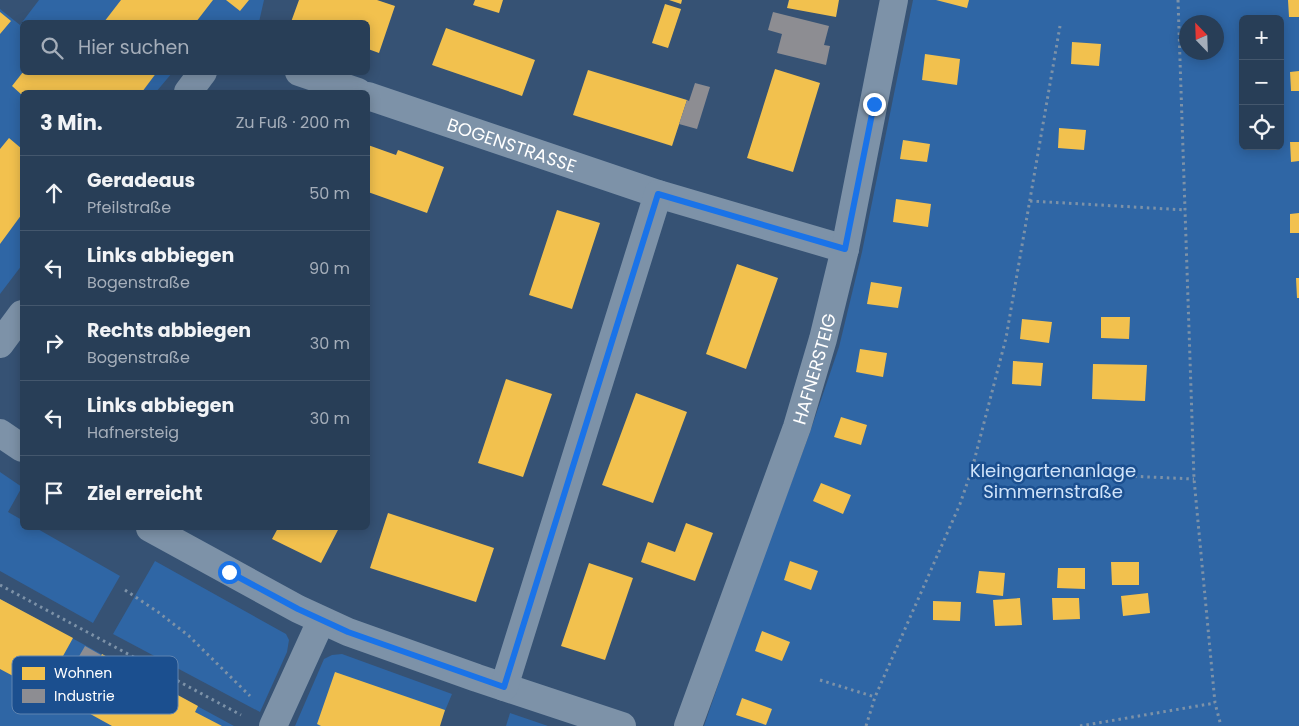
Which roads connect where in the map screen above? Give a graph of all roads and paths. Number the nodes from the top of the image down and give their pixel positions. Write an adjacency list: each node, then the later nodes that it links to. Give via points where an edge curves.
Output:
1 (894, 0): 12 (street, HAFNERSTEIG)
2 (1178, 0): 11 (path)
3 (1060, 26): 10 (path)
4 (200, 75): 6 (street)
5 (308, 75): 7 (street)
6 (189, 90)
7 (352, 90)
8 (370, 97): 9 (street, BOGENSTRASSE)
9 (658, 194): 12 (street, BOGENSTRASSE); 26 (street)
10 (1030, 201): 11 (path); 17 (path, via 1006,338)
11 (1186, 210): 18 (path)
12 (845, 249): 32 (street, HAFNERSTEIG, via 797,427)
13 (20, 317): 14 (street)
14 (0, 344)
15 (0, 434): 16 (street)
16 (20, 447)
17 (972, 469): 18 (path); 27 (path, via 960,504)
18 (1194, 479): 28 (path)
19 (154, 530): 22 (street)
20 (0, 585): 23 (path)
21 (125, 590): 30 (path, via 189,636)
22 (321, 621): 26 (street); 30 (street)
23 (131, 656)
24 (820, 680): 27 (path)
25 (178, 681): 29 (path)
26 (504, 687): 31 (street)
27 (875, 698): 33 (path)
28 (1215, 703): 34 (path); 35 (path)
29 (244, 717)
30 (275, 721)
31 (622, 726)
32 (688, 726)
33 (866, 726)
34 (1080, 726)
35 (1221, 726)

